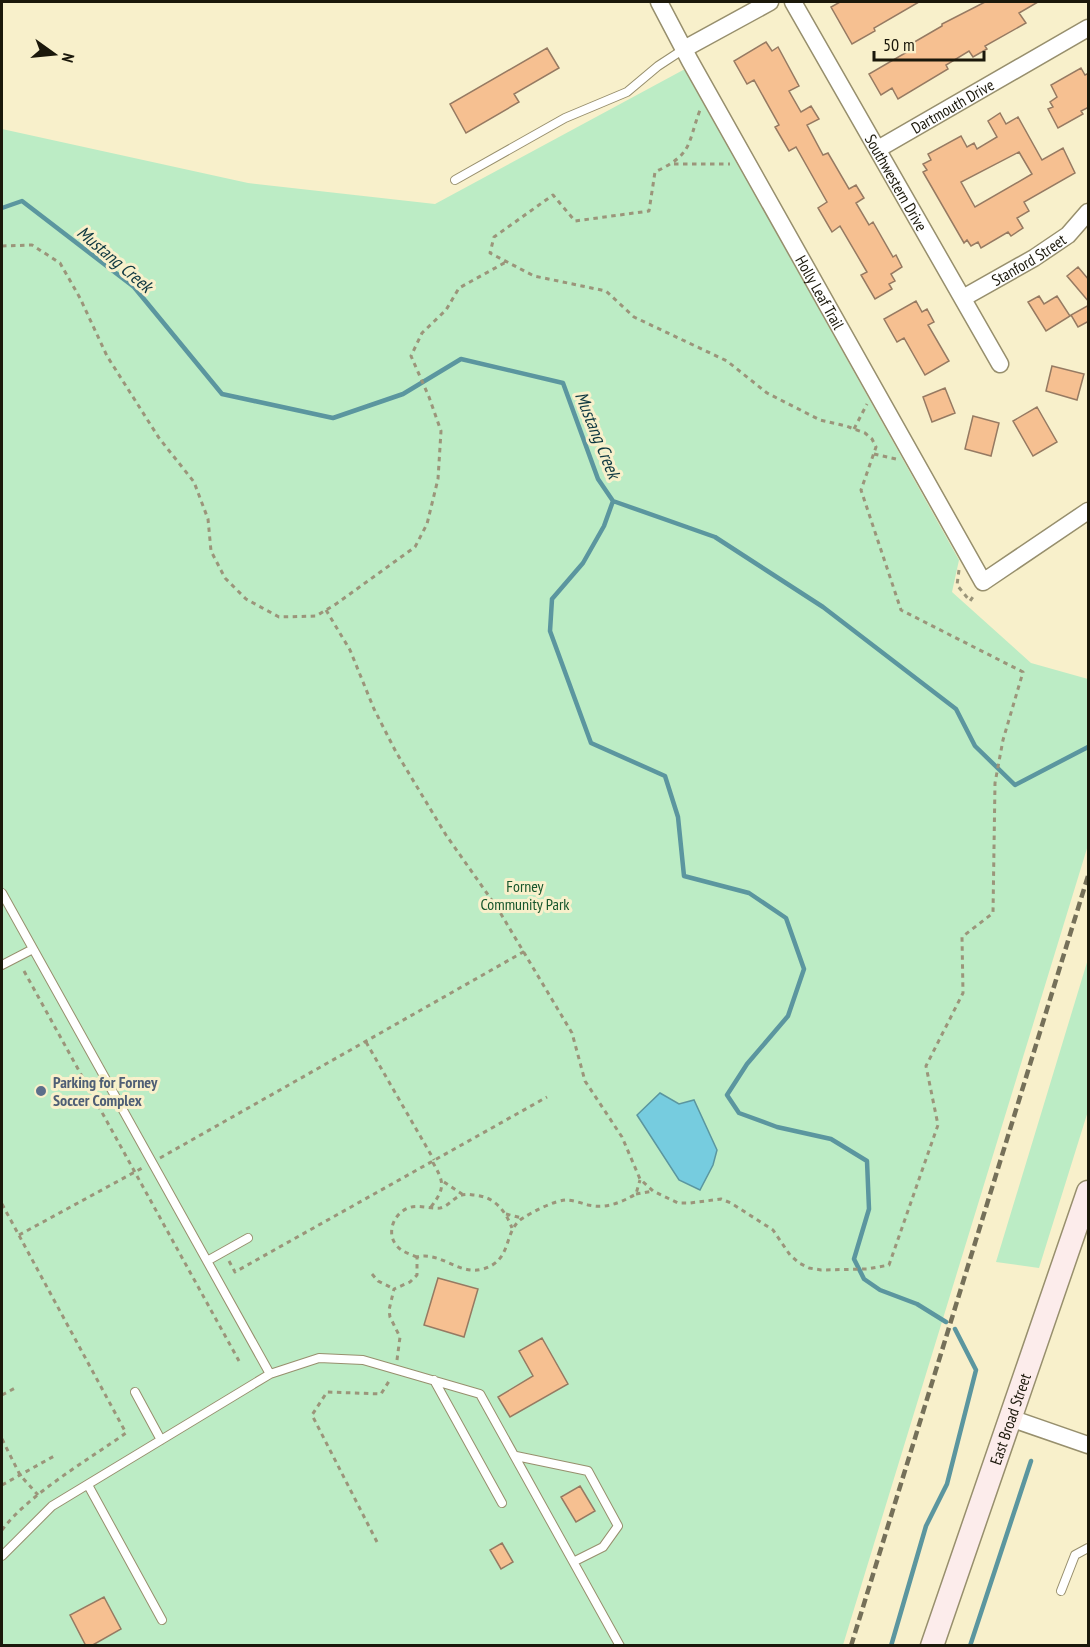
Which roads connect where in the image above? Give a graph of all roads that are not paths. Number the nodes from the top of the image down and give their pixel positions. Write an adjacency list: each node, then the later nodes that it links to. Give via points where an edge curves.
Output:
1 (659, 2): 5 (street, Holly Leaf Trail)
2 (770, 2): 5 (street)
3 (793, 2): 6 (street, Southwestern Drive)
4 (1089, 28): 6 (street, Dartmouth Drive)
5 (684, 49): 7 (lane, via 627,92 565,118); 11 (street, Holly Leaf Trail, via 983,582)
6 (878, 149): 9 (street, Southwestern Drive)
7 (455, 180)
8 (1089, 212): 9 (street, Stanford Street, via 1068,235)
9 (963, 298): 10 (street, Southwestern Drive)
10 (1000, 364)
11 (1089, 511)
12 (2, 893): 13 (lane)
13 (33, 949): 14 (lane); 17 (lane)
14 (2, 965)
15 (1089, 1192): 21 (main road, East Broad Street)
16 (248, 1238): 17 (lane)
17 (207, 1261): 18 (lane)
18 (270, 1374): 19 (lane, via 319,1358 363,1360); 22 (lane)
19 (435, 1380): 24 (lane, via 480,1394); 26 (lane)
20 (135, 1392): 22 (lane)
21 (1010, 1418): 23 (street); 33 (main road, East Broad Street)
22 (161, 1440): 25 (lane)
23 (1089, 1444)
24 (516, 1456): 29 (lane); 29 (lane, via 588,1471 618,1526 603,1547)
25 (88, 1485): 28 (lane, via 52,1506); 31 (lane)
26 (502, 1503)
27 (1089, 1548): 30 (lane, via 1075,1556)
28 (2, 1556)
29 (575, 1561): 32 (lane)
30 (1061, 1591)
31 (162, 1620)
32 (621, 1646)
33 (932, 1646)

